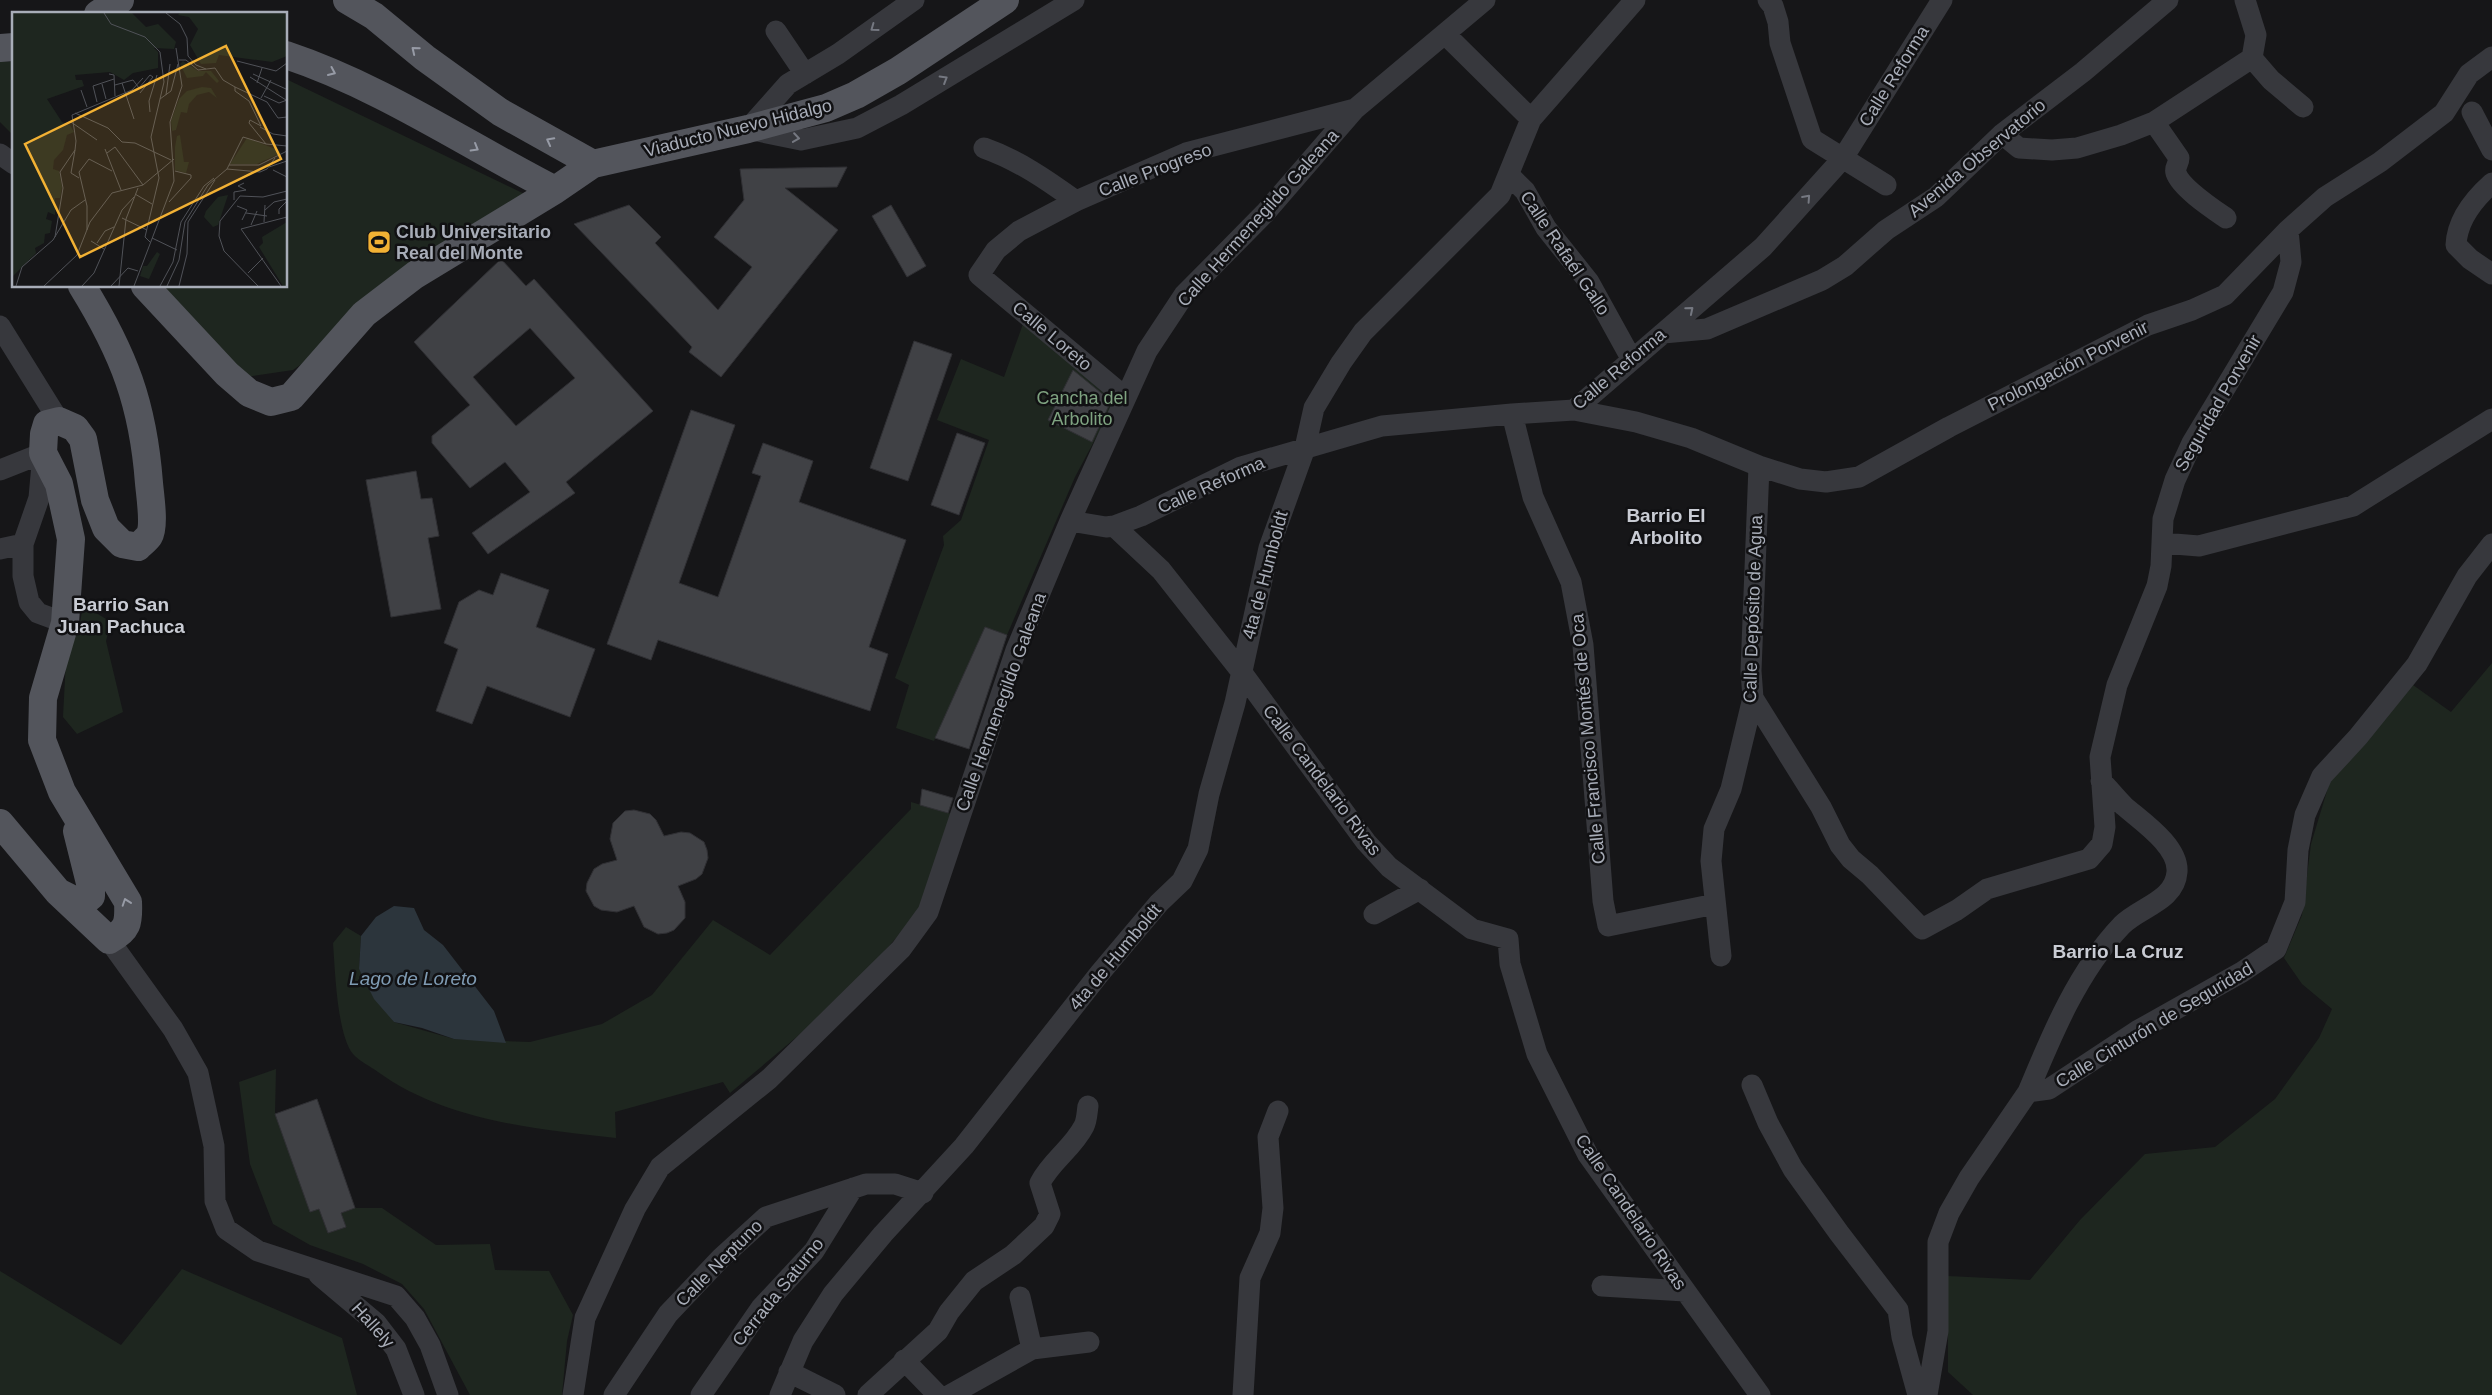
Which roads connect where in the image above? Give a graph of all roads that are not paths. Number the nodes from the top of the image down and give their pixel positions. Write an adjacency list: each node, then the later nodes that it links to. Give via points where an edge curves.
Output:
1 (120, 0): 12 (main road)
2 (347, 0): 31 (main road, one-way to 2, via 500,112 374,16)
3 (914, 0): 18 (street, one-way to 18)
4 (1005, 0): 24 (main road, Viaducto Nuevo Hidalgo, via 856,95 826,108)
5 (1074, 0): 24 (street, one-way to 5, via 801,140 856,128 901,105)
6 (1485, 0): 14 (street, Calle Hermenegildo Galeana)
7 (1635, 0): 22 (street, 4ta de Humboldt)
8 (1768, 0): 29 (street, via 1776,14 1780,43 1812,139)
9 (1942, 0): 29 (street, Calle Reforma)
10 (2168, 0): 25 (street, Avenida Observatorio, via 2083,72)
11 (2245, 0): 17 (street, via 2256,35)
12 (101, 12)
13 (776, 31): 18 (street)
14 (1445, 34): 20 (street, Calle Hermenegildo Galeana); 22 (street)
15 (288, 56): 35 (main road, one-way to 35, via 376,91 497,161)
16 (2492, 57): 38 (street, Prolongación Porvenir, via 2469,74 2444,113 2380,162 2325,197)
17 (2252, 58): 19 (street, via 2271,80); 23 (street)
18 (805, 74): 24 (street, via 788,84)
19 (2303, 107)
20 (1355, 109): 36 (street, Calle Progreso, via 1186,153); 46 (street, Calle Hermenegildo Galeana, via 1265,213 1184,295 1147,350)
21 (2472, 112): 27 (street)
22 (1531, 119): 32 (street, 4ta de Humboldt)
23 (2154, 122): 25 (street, via 2077,148 2019,148); 37 (street, via 2179,158 2176,175 2203,204)
24 (748, 129): 31 (main road, Viaducto Nuevo Hidalgo)
25 (2002, 134): 44 (street, Avenida Observatorio, via 1936,197 1886,230 1845,266 1822,280 1707,328)
26 (984, 148): 36 (street, via 1038,174)
27 (2492, 150)
28 (0, 154): 30 (street)
29 (1843, 158): 34 (street); 44 (street, Calle Reforma, one-way to 29, via 1764,247)
30 (12, 163)
31 (593, 164): 35 (main road)
32 (1509, 175): 45 (street, Calle Rafaél Gallo, via 1525,191 1546,228 1589,282); 51 (street, 4ta de Humboldt, via 1500,195 1363,332 1314,408)
33 (2492, 183): 39 (street, via 2464,216 2456,234 2456,244 2470,259)
34 (1886, 185)
35 (555, 190): 42 (main road, via 415,275 364,314 291,397 271,402 249,393 227,374)
36 (1076, 201): 40 (street, Calle Progreso, via 1019,231 996,250)
37 (2226, 218)
38 (2288, 230): 53 (street, Prolongación Porvenir, via 2224,295 2148,325 1859,477 1826,482 1800,479); 57 (street, Seguridad Porvenir, via 2291,262 2283,292 2192,443 2175,480 2163,519)
39 (2492, 274)
40 (979, 275): 46 (street, Calle Loreto)
41 (83, 288): 50 (main road, via 105,324 132,383 146,441 152,516 150,535 138,547 122,544 106,528 95,500 83,439 75,428)
42 (147, 288)
43 (0, 326): 50 (street)
44 (1663, 333): 45 (street, Calle Reforma)
45 (1632, 360): 47 (street, Calle Reforma)
46 (1125, 397): 55 (street, Calle Hermenegildo Galeana)
47 (1574, 410): 48 (street, Calle Reforma); 53 (street, Prolongación Porvenir, via 1636,422 1691,438)
48 (1512, 414): 51 (street, Calle Reforma, via 1382,426); 69 (street, Calle Francisco Montés de Oca, via 1533,497 1571,582 1582,644 1603,900 1608,926)
49 (2492, 419): 57 (street, via 2353,506 2199,546)
50 (59, 421): 52 (main road, via 47,424)
51 (1306, 448): 56 (street, Calle Reforma, via 1241,467); 62 (street, 4ta de Humboldt, via 1269,548)
52 (43, 453): 54 (street); 58 (street, via 39,498); 61 (main road, via 59,484 71,538)
53 (1758, 466): 63 (street, Calle Depósito de Agua, via 1751,671)
54 (0, 470)
55 (1070, 521): 56 (street, Calle Reforma); 89 (street, Calle Hermenegildo Galeana, via 1016,650 928,912 901,949 769,1080 660,1167 635,1209 585,1318)
56 (1114, 526): 62 (street, Calle Candelario Rivas, via 1161,570)
57 (2162, 543): 64 (street, Seguridad Porvenir, via 2158,586 2117,685 2100,757)
58 (24, 544): 60 (street); 61 (street, via 23,576 29,602 38,613)
59 (2492, 544): 74 (street, Calle Cinturón de Seguridad, via 2468,576 2417,664 2322,776 2305,815 2298,850 2295,902 2276,949 2242,972 2137,1031 2049,1089)
60 (0, 549)
61 (65, 623): 65 (main road, via 43,698 42,740 62,792)
62 (1240, 670): 67 (street, Calle Candelario Rivas, via 1366,842 1388,867); 78 (street, 4ta de Humboldt, via 1235,703 1209,794 1198,849 1182,881 1159,903 1100,973)
63 (1753, 698): 64 (street, Seguridad Porvenir, via 1821,807 1840,844 1922,929 1987,889 2089,859 2102,844 2105,827); 69 (street, Calle Depósito de Agua, via 1731,789 1714,829 1711,861)
64 (2101, 781): 74 (street, via 2158,835 2174,856 2177,871 2174,884 2168,894 2123,924 2088,970)
65 (76, 815): 68 (main road, via 91,896 85,901 76,901); 71 (main road, one-way to 65, via 122,933 129,919 128,902)
66 (0, 823): 68 (main road)
67 (1420, 889): 70 (street); 81 (street, Calle Candelario Rivas, via 1472,929 1508,939 1510,964 1537,1054 1588,1155)
68 (58, 892): 71 (main road)
69 (1715, 904): 72 (street, Calle Depósito de Agua)
70 (1374, 914)
71 (109, 940): 79 (street, via 173,1030 198,1073 214,1146 215,1201 226,1229 258,1251)
72 (1721, 956)
73 (1752, 1085): 99 (street, via 1793,1169 1898,1310)
74 (2028, 1092): 100 (street, via 1969,1178 1949,1213 1938,1242 1938,1331)
75 (1088, 1106): 85 (street, via 1084,1125 1068,1148 1047,1169 1040,1183 1050,1214 1044,1226 1013,1255 974,1281 938,1331)
76 (1278, 1112): 97 (street, via 1268,1137 1273,1208 1270,1233 1250,1278)
77 (853, 1188): 78 (street, Calle Neptuno, via 866,1184 896,1184); 90 (street, Calle Neptuno, via 766,1217 668,1314); 91 (street, Cerrada Saturno, via 814,1252 760,1308)
78 (923, 1193): 86 (street, 4ta de Humboldt, via 883,1234 833,1294 803,1341)
79 (312, 1270): 87 (street, Hallely, via 376,1323 396,1349); 88 (street, via 396,1296 415,1318 430,1345)
80 (1602, 1286): 81 (street)
81 (1685, 1291): 98 (street, Calle Candelario Rivas)
82 (1020, 1297): 84 (street)
83 (1089, 1342): 84 (street)
84 (1032, 1349): 96 (street)
85 (904, 1360): 94 (street); 95 (street)
86 (789, 1372): 92 (street, 4ta de Humboldt); 93 (street)
87 (414, 1395)
88 (448, 1395)
89 (573, 1395)
90 (614, 1395)
91 (701, 1395)
92 (780, 1395)
93 (835, 1395)
94 (868, 1395)
95 (938, 1395)
96 (950, 1395)
97 (1243, 1395)
98 (1760, 1395)
99 (1918, 1395)
100 (1927, 1395)

